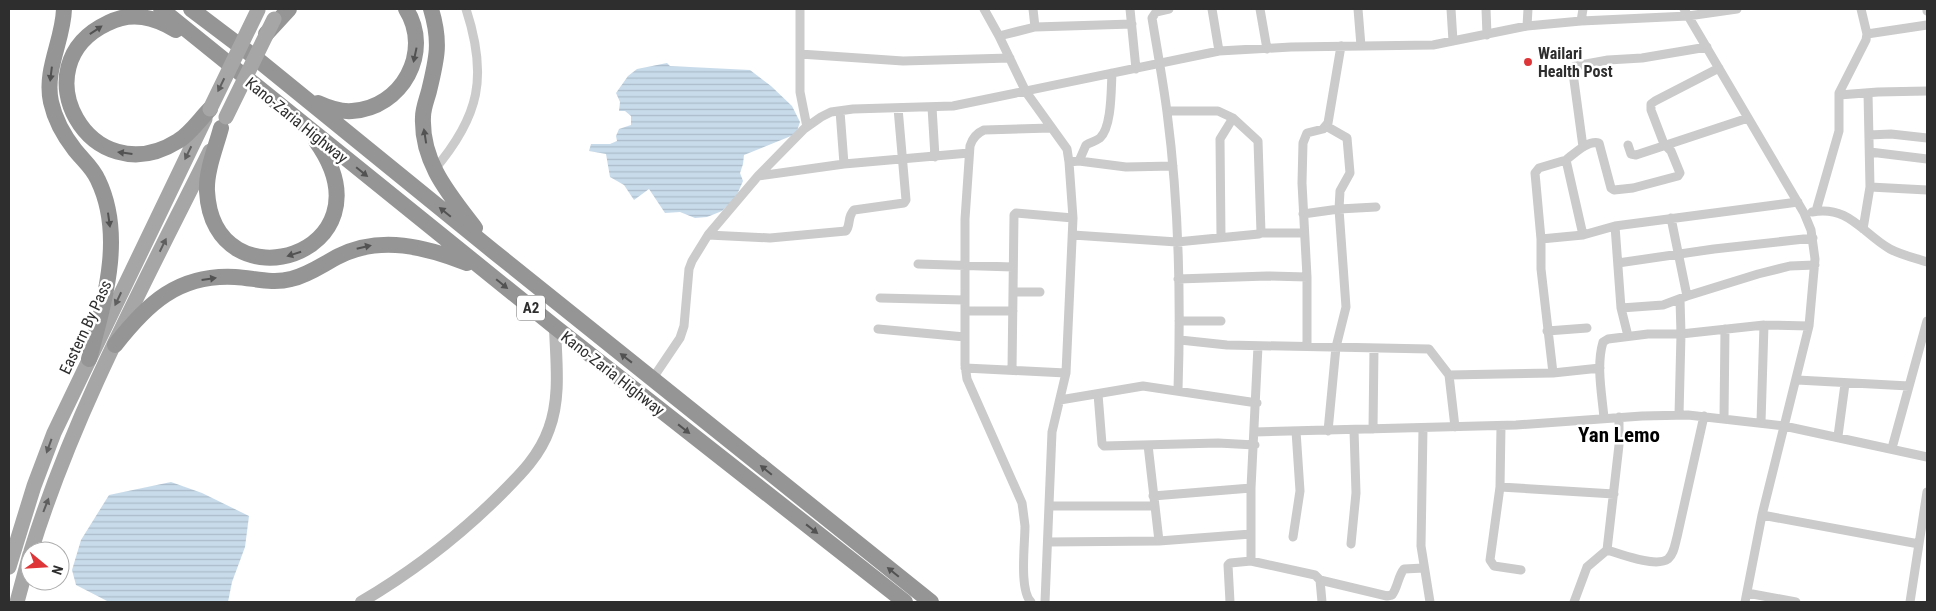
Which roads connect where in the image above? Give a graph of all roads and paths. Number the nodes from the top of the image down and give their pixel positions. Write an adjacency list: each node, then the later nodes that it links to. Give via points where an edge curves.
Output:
1 (64, 9): 140 (highway, one-way to 140, via 50,74 51,102 65,136 98,179 111,236 107,281)
2 (161, 9): 35 (highway, Kano-Zaria Highway / A2)
3 (191, 9): 51 (highway, Kano-Zaria Highway / A2)
4 (258, 9): 54 (main road, Eastern By Pass, one-way to 54, bridge)
5 (289, 9): 30 (highway)
6 (406, 9): 51 (highway, one-way to 51, via 416,33 417,53 410,73 397,91 380,104 350,111 333,110)
7 (431, 9): 79 (highway, one-way to 7, via 424,136 423,116 438,48)
8 (466, 9): 79 (street, via 478,56 476,93 468,123 456,144)
9 (800, 9): 41 (street)
10 (984, 9): 33 (street)
11 (1033, 9): 29 (street)
12 (1130, 9): 26 (street)
13 (1168, 9): 43 (street, via 1156,12 1152,18)
14 (1212, 9): 40 (street)
15 (1260, 9): 39 (street)
16 (1358, 9): 37 (street)
17 (1451, 9): 34 (street)
18 (1486, 9): 31 (street)
19 (1528, 9): 28 (street)
20 (1583, 9): 25 (street)
21 (1737, 9): 23 (street)
22 (1861, 9): 32 (street)
23 (1686, 12): 25 (street); 38 (street)
24 (276, 14): 30 (main road, Eastern By Pass, bridge)
25 (1581, 21): 28 (street)
26 (1132, 24): 29 (street); 44 (street)
27 (1927, 25): 32 (street)
28 (1526, 26): 31 (street)
29 (1035, 27): 33 (street)
30 (266, 34): 59 (main road, Eastern By Pass, bridge)
31 (1487, 34): 34 (street)
32 (1867, 34): 50 (street, via 1863,49)
33 (999, 36): 42 (street)
34 (1453, 41): 37 (street, via 1433,45)
35 (206, 46): 54 (highway, one-way to 35, via 179,141 150,152 118,153 98,143 80,126 69,102 67,87 68,72 81,43 102,26 119,18 149,17); 61 (highway, Kano-Zaria Highway / A2)
36 (1341, 46): 37 (street); 39 (street); 60 (street)
37 (1361, 46)
38 (1707, 47): 45 (street); 68 (street, via 1575,66 1573,73)
39 (1267, 49): 40 (street)
40 (1219, 51): 43 (street)
41 (800, 54): 42 (street, via 903,61); 62 (street, via 800,92)
42 (1010, 58): 48 (street)
43 (1159, 64): 44 (street); 56 (street)
44 (1136, 68): 46 (street)
45 (1719, 68): 58 (street); 66 (street, via 1651,104)
46 (1112, 73): 48 (street); 74 (street, via 1106,128 1098,140 1086,145)
47 (1927, 90): 49 (street)
48 (1026, 92): 52 (street, via 953,106); 63 (street)
49 (1868, 93): 50 (street); 64 (street)
50 (1839, 95): 86 (street, via 1839,131)
51 (302, 96): 102 (highway, Kano-Zaria Highway / A2, one-way to 51)
52 (932, 106): 53 (street); 71 (street)
53 (898, 108): 55 (street); 73 (street)
54 (210, 109): 140 (main road, Eastern By Pass, one-way to 140)
55 (840, 111): 62 (street, via 821,117); 77 (street)
56 (1167, 111): 57 (street, via 1218,111); 78 (street)
57 (1233, 118): 93 (street, via 1258,141); 98 (street, via 1220,145)
58 (1748, 118): 66 (street); 83 (street)
59 (224, 123): 61 (highway, one-way to 59, via 333,170 337,185 336,205 328,226 317,241 301,252 279,258 253,256 237,248 216,226 208,205 207,188); 135 (main road, Eastern By Pass, one-way to 59)
60 (1326, 126): 85 (street, via 1348,140 1350,173 1340,192); 88 (street, via 1307,133 1303,143)
61 (306, 127): 110 (highway, Kano-Zaria Highway / A2, one-way to 110)
62 (807, 127): 80 (street)
63 (1051, 128): 70 (street, via 984,130 972,141); 76 (street, via 1067,149)
64 (1869, 135): 65 (street); 69 (street)
65 (1927, 138)
66 (1664, 144): 67 (street, via 1636,154 1632,154); 68 (street, via 1671,151 1679,175 1617,190 1611,188 1599,143)
67 (1628, 145)
68 (1583, 147): 75 (street)
69 (1870, 152): 72 (street); 81 (street)
70 (969, 153): 71 (street); 107 (street)
71 (935, 157): 73 (street)
72 (1927, 159)
73 (902, 160): 77 (street); 95 (street, via 905,202 854,210 846,231 770,238)
74 (1080, 160): 76 (street); 78 (street, via 1126,167)
75 (1566, 160): 97 (street); 100 (street, via 1540,168 1535,173)
76 (1069, 162): 89 (street)
77 (844, 164): 80 (street)
78 (1172, 166): 101 (street)
79 (434, 170): 102 (highway, via 442,186)
80 (758, 176): 95 (street)
81 (1870, 187): 82 (street); 92 (street)
82 (1927, 190)
83 (1798, 202): 87 (street); 90 (street)
84 (1376, 207): 85 (street)
85 (1339, 209): 88 (street); 138 (street, via 1346,307)
86 (1816, 211): 87 (street); 92 (street, via 1841,214)
87 (1804, 213): 99 (street)
88 (1303, 214): 94 (street)
89 (1073, 218): 96 (street); 109 (street, via 1014,214)
90 (1671, 218): 91 (street); 103 (street)
91 (1615, 226): 97 (street); 105 (street)
92 (1863, 228): 104 (street, via 1891,249)
93 (1261, 233): 94 (street); 98 (street)
94 (1304, 233): 111 (street)
95 (708, 235): 147 (street, via 689,268 680,338)
96 (1073, 235): 101 (street); 144 (street)
97 (1583, 235): 100 (street)
98 (1221, 237): 101 (street)
99 (1813, 238): 103 (street); 108 (street)
100 (1541, 239): 130 (street)
101 (1177, 242): 112 (street)
102 (493, 251): 147 (highway, Kano-Zaria Highway / A2, one-way to 102)
103 (1678, 255): 105 (street); 115 (street)
104 (1927, 261)
105 (1618, 263): 118 (street)
106 (918, 264): 107 (street)
107 (965, 264): 109 (street); 117 (street)
108 (1815, 265): 115 (street, via 1790,266); 125 (street)
109 (1013, 267): 113 (street)
110 (483, 269): 126 (highway, Kano-Zaria Highway / A2, one-way to 126); 135 (highway, one-way to 110, via 136,318 171,290 199,280 228,277 290,280 347,252 376,244 395,244 442,253)
111 (1307, 277): 112 (street); 137 (street)
112 (1178, 279): 121 (street)
113 (1013, 292): 114 (street); 120 (street)
114 (1040, 292)
115 (1683, 297): 118 (street, via 1655,306); 131 (street)
116 (880, 298): 117 (street)
117 (965, 300): 119 (street)
118 (1620, 308): 133 (street)
119 (965, 311): 120 (street); 132 (street)
120 (1013, 311): 143 (street)
121 (1179, 321): 122 (street); 134 (street)
122 (1221, 321)
123 (1927, 321): 150 (street)
124 (1764, 325): 125 (street); 129 (street); 160 (street)
125 (1809, 326): 148 (street)
126 (556, 327): 198 (street, via 555,408 549,430 527,468 473,522 387,587); 199 (highway, Kano-Zaria Highway / A2, one-way to 199)
127 (1587, 328): 130 (street)
128 (878, 329): 132 (street)
129 (1725, 329): 131 (street); 159 (street)
130 (1547, 331): 145 (street)
131 (1682, 334): 133 (street); 155 (street)
132 (965, 336): 141 (street)
133 (1628, 336): 142 (street, via 1608,338 1603,342)
134 (1180, 340): 136 (street); 151 (street)
135 (115, 345): 185 (main road, Eastern By Pass, one-way to 135, via 70,442)
136 (1258, 346): 137 (street); 154 (street)
137 (1307, 346): 138 (street)
138 (1336, 347): 139 (street); 167 (street)
139 (1374, 348): 146 (street, via 1429,349); 165 (street)
140 (89, 359): 192 (main road, Eastern By Pass, one-way to 192, via 54,433)
141 (965, 368): 143 (street); 201 (street, via 1022,502 1024,585)
142 (1600, 368): 145 (street); 158 (street)
143 (1012, 370): 144 (street)
144 (1066, 373): 153 (street)
145 (1553, 373): 146 (street)
146 (1450, 375): 163 (street)
147 (653, 378): 200 (highway, Kano-Zaria Highway / A2, one-way to 147)
148 (1797, 380): 149 (street); 162 (street)
149 (1845, 384): 150 (street); 170 (street)
150 (1909, 386): 173 (street)
151 (1178, 390): 152 (street, via 1143,386); 154 (street)
152 (1098, 394): 153 (street); 171 (street, via 1102,444 1106,447)
153 (1060, 400): 180 (street, via 1052,432)
154 (1257, 403): 168 (street)
155 (1679, 415): 156 (street); 157 (street)
156 (1704, 416): 159 (street); 190 (street, via 1672,555 1667,560 1655,562)
157 (1619, 417): 158 (street); 178 (street)
158 (1604, 418): 161 (street)
159 (1724, 418): 160 (street)
160 (1761, 422): 162 (street)
161 (1501, 426): 163 (street); 175 (street)
162 (1784, 426): 170 (street); 182 (street)
163 (1454, 427): 164 (street)
164 (1423, 428): 165 (street); 193 (street, via 1421,546)
165 (1374, 429): 166 (street)
166 (1354, 430): 167 (street); 188 (street, via 1356,493)
167 (1328, 431): 169 (street)
168 (1255, 432): 169 (street); 172 (street)
169 (1296, 432): 184 (street, via 1300,491)
170 (1838, 436): 173 (street)
171 (1148, 445): 172 (street); 179 (street)
172 (1255, 445): 176 (street)
173 (1892, 448): 174 (street)
174 (1927, 457)
175 (1500, 487): 178 (street); 194 (street, via 1490,560 1494,566)
176 (1252, 488): 179 (street); 183 (street)
177 (1927, 492): 189 (street)
178 (1614, 494): 190 (street)
179 (1153, 496): 181 (street)
180 (1049, 506): 181 (street); 187 (street)
181 (1154, 506): 186 (street)
182 (1762, 515): 189 (street); 196 (street)
183 (1251, 534): 186 (street); 191 (street)
184 (1293, 537)
185 (34, 541)
186 (1159, 541): 187 (street)
187 (1048, 542): 202 (street)
188 (1351, 544)
189 (1919, 544): 209 (street)
190 (1607, 550): 206 (street, via 1587,567)
191 (1251, 561): 195 (street, via 1315,575); 203 (street, via 1230,563 1228,566)
192 (9, 567)
193 (1424, 568): 195 (street, via 1404,569 1396,590 1387,596); 197 (street)
194 (1521, 570)
195 (1320, 580): 204 (street)
196 (1747, 593): 207 (street); 208 (street)
197 (1430, 601): 205 (street)
198 (361, 602)
199 (905, 602)
200 (931, 602)
201 (1031, 602)
202 (1044, 602)
203 (1230, 602)
204 (1322, 602)
205 (1440, 602)
206 (1574, 602)
207 (1745, 602)
208 (1796, 602)
209 (1910, 602)

